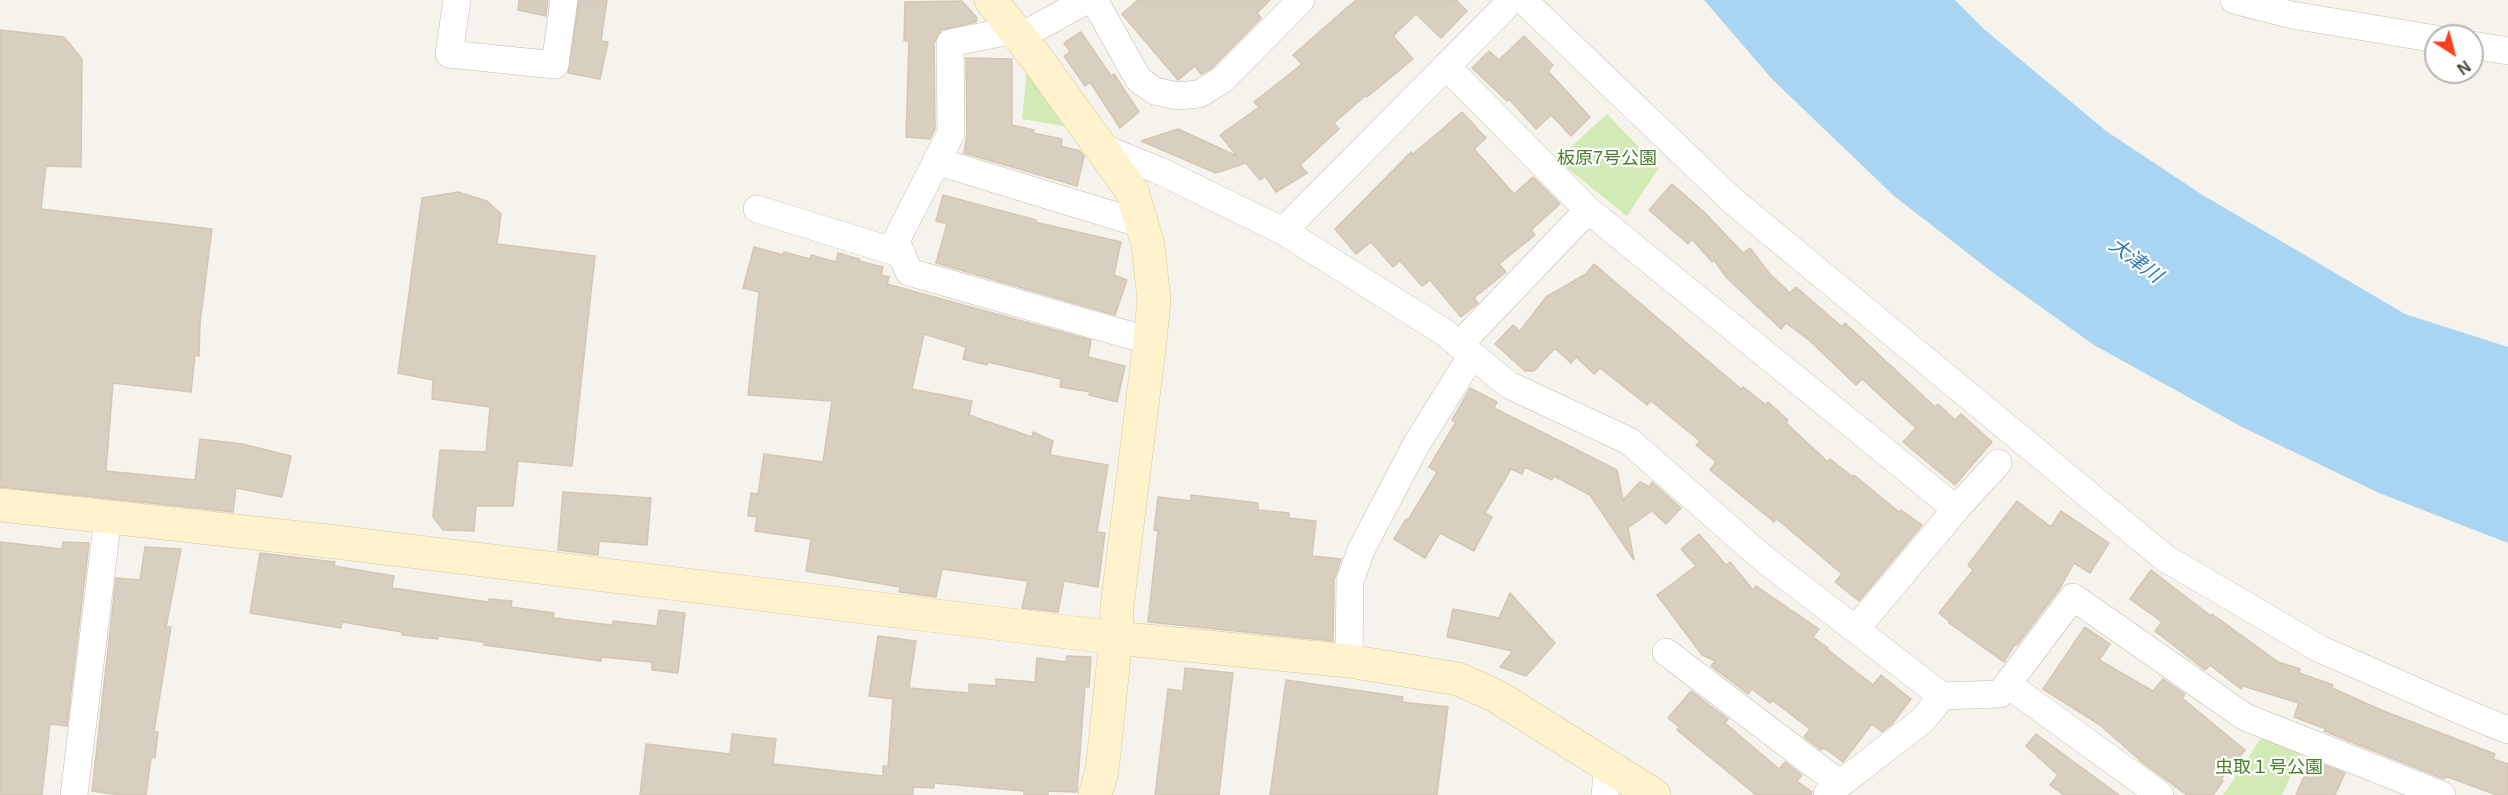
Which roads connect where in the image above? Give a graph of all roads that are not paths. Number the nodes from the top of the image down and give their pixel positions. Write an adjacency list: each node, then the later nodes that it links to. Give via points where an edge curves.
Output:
1 (457, 0): 2 (street, via 449,54 555,65)
2 (564, 0)
3 (991, 0): 9 (street)
4 (1087, 0): 9 (street)
5 (1094, 0): 6 (street, via 1140,80 1155,91 1177,96 1199,94 1222,80)
6 (1301, 0)
7 (2234, 0): 10 (street, via 2292,15)
8 (1514, 4): 13 (street); 33 (street, via 1734,202 2165,558 2320,649)
9 (1017, 33): 14 (street); 15 (street, via 950,43 951,133)
10 (2424, 37)
11 (2484, 47): 12 (street)
12 (2508, 51)
13 (1446, 66): 17 (street); 19 (street)
14 (1103, 148): 18 (street, via 1132,191); 19 (street, via 1158,170)
15 (936, 161): 18 (street); 20 (street, via 896,241)
16 (757, 209): 20 (street)
17 (1587, 210): 22 (street); 25 (street)
18 (1142, 224): 21 (street, via 1154,300)
19 (1283, 231): 22 (street, via 1444,332)
20 (902, 254): 21 (street, via 909,272)
21 (1150, 341): 28 (street)
22 (1466, 350): 27 (street, via 1509,385 1629,441 1764,559); 30 (street, via 1361,550 1350,581)
23 (1998, 463): 25 (street)
24 (0, 505): 26 (street)
25 (1956, 509): 27 (street)
26 (108, 517): 28 (street); 36 (street)
27 (1856, 629): 32 (street)
28 (1116, 638): 30 (street); 37 (street, via 1102,771)
29 (1666, 652): 35 (street)
30 (1349, 661): 34 (street, via 1458,679 1496,696)
31 (2007, 684): 32 (street, via 2000,694); 39 (street); 40 (street, via 2073,597 2245,717)
32 (1942, 696): 35 (street, via 1923,720)
33 (2508, 730)
34 (1606, 781): 38 (street)
35 (1833, 790)
36 (74, 795)
37 (1095, 795)
38 (1653, 795)
39 (2160, 795)
40 (2442, 795)

